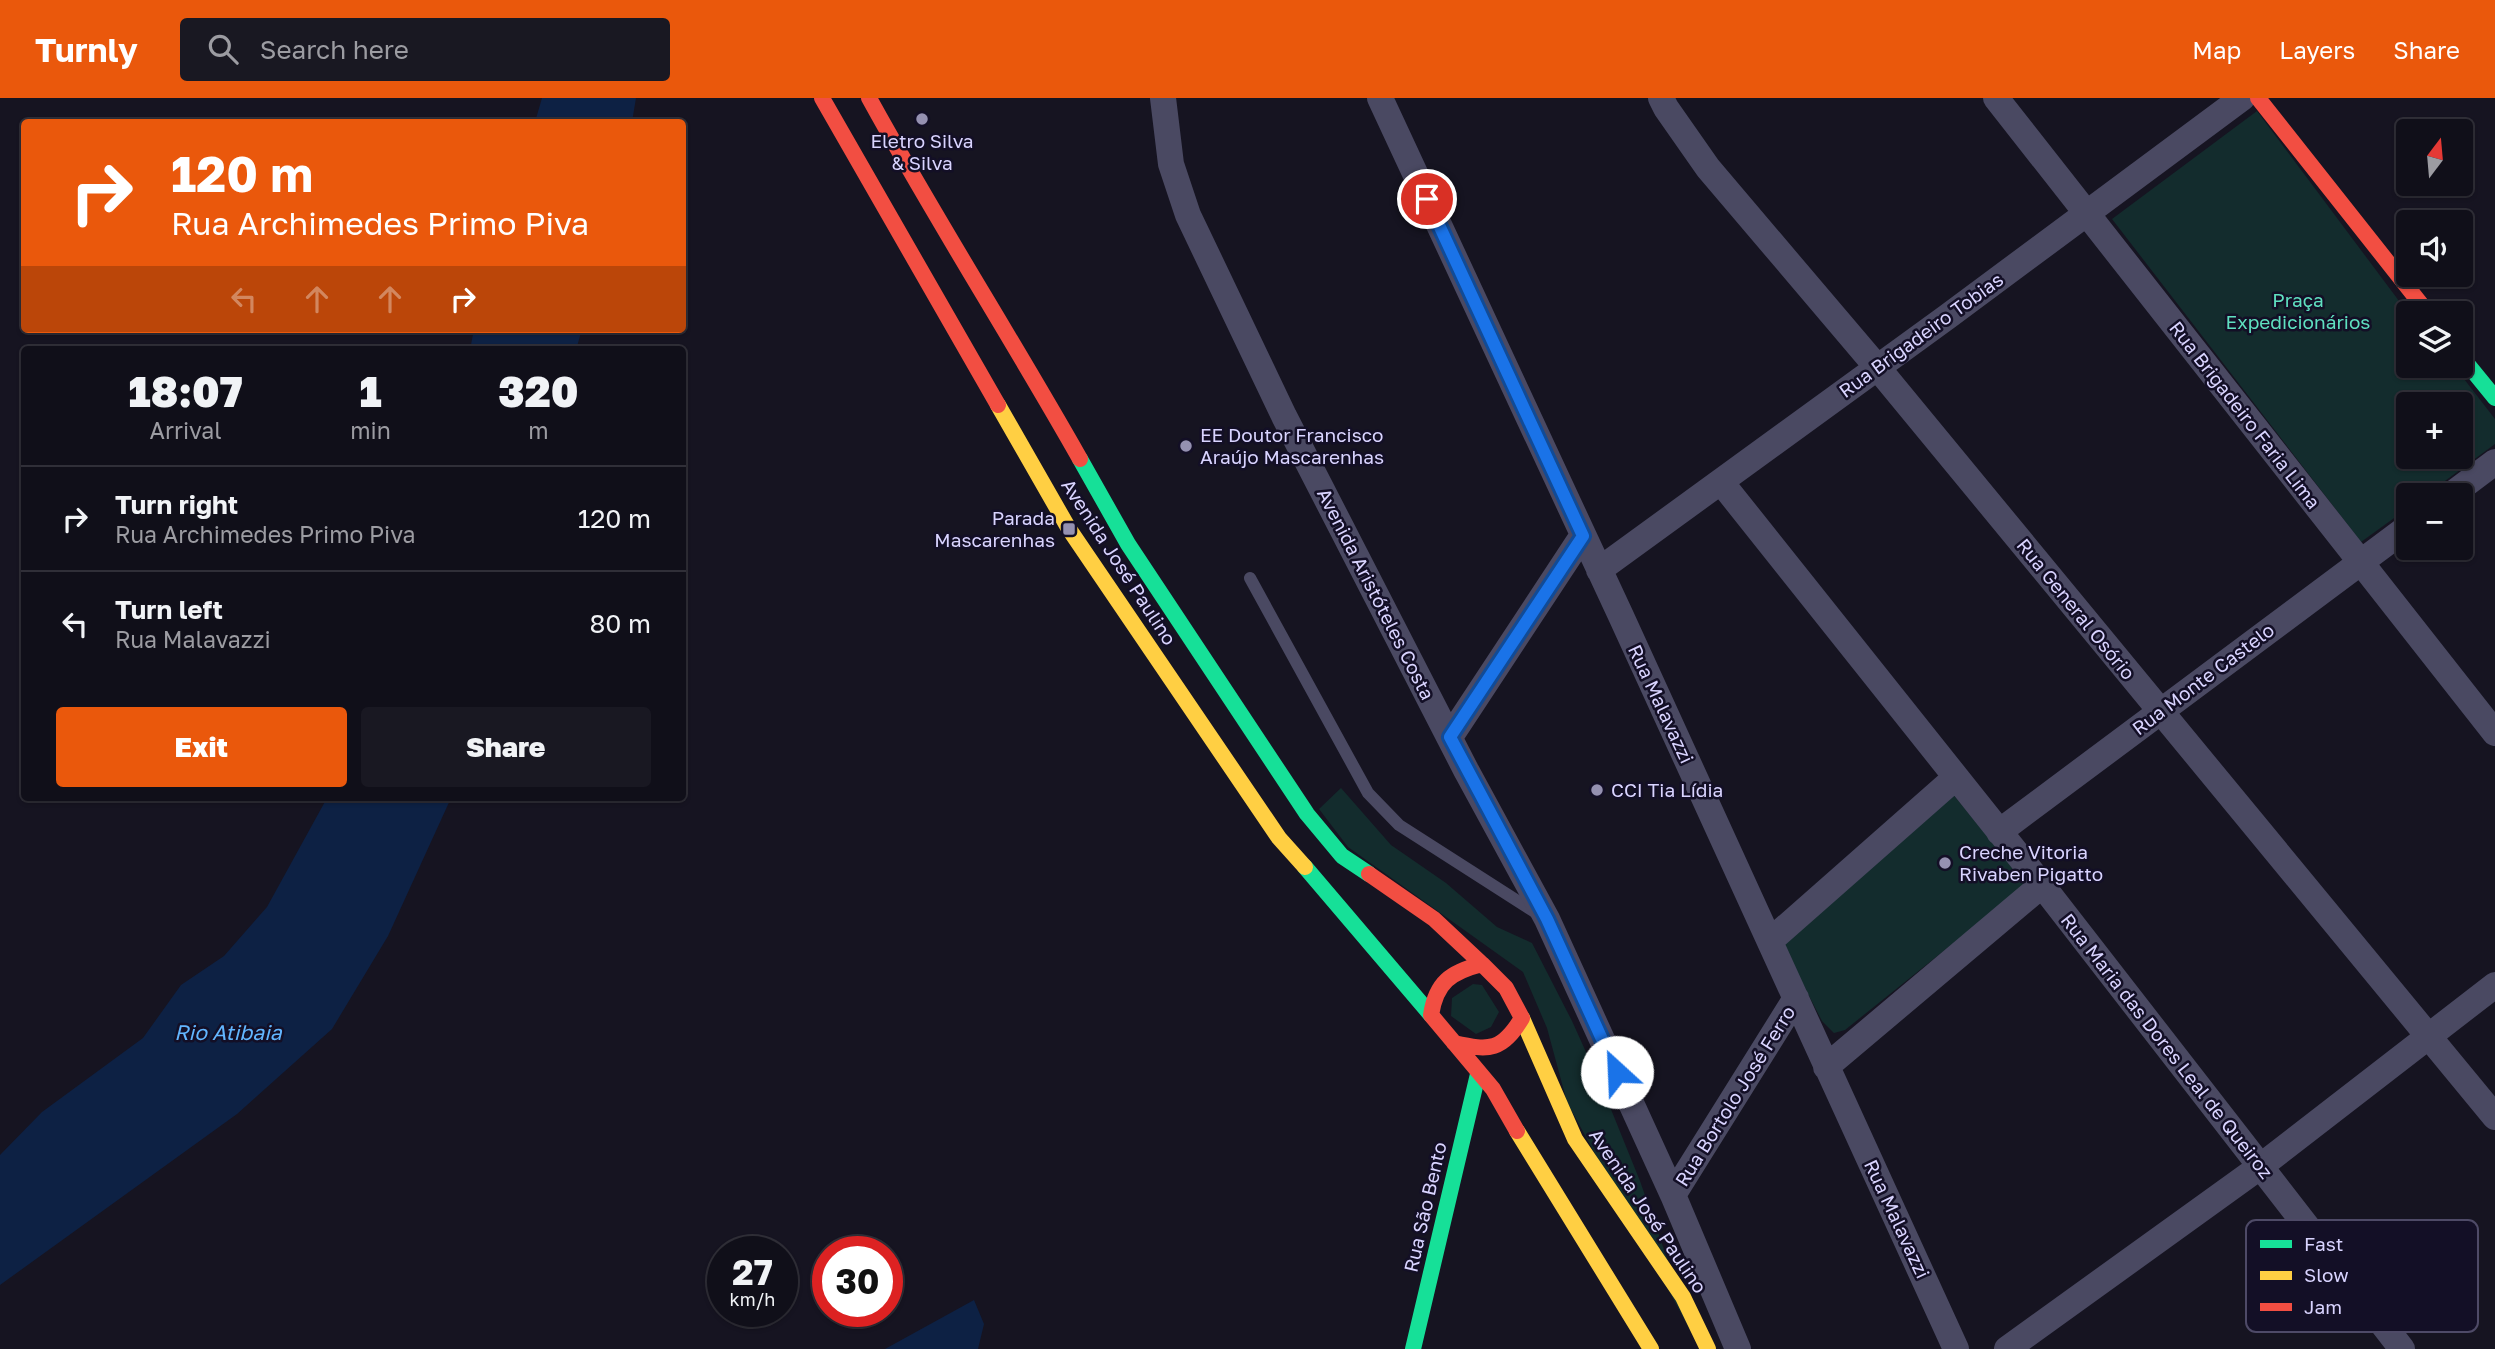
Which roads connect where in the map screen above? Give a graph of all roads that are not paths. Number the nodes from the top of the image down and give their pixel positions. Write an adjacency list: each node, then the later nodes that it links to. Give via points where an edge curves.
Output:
1 (822, 98): 33 (main road, Avenida José Paulino, via 1041,489 1145,649 1279,838)
2 (869, 98): 30 (main road, Avenida José Paulino, via 1128,544 1307,814 1342,856 1434,919)
3 (1163, 98): 24 (street, Avenida Aristóteles Costa, via 1171,164 1188,215 1284,416)
4 (1380, 98): 17 (street, Rua Malavazzi)
5 (1661, 98): 11 (street, Rua General Osório, via 1708,168)
6 (1996, 98): 9 (street, Rua Brigadeiro Faria Lima)
7 (2242, 98): 9 (street, Rua Brigadeiro Tobias)
8 (2258, 98): 10 (main road)
9 (2086, 213): 11 (street, Rua Brigadeiro Tobias); 19 (street, Rua Brigadeiro Faria Lima)
10 (2419, 301)
11 (1877, 368): 15 (street, Rua Brigadeiro Tobias); 22 (street, Rua General Osório)
12 (2473, 371): 13 (main road)
13 (2495, 398)
14 (2495, 462): 16 (street)
15 (1721, 482): 20 (street, Rua Brigadeiro Tobias); 25 (street, Rua Maria das Dores Leal de Queiroz)
16 (2467, 483)
17 (1583, 536): 20 (street, Rua Malavazzi); 24 (street)
18 (2396, 536): 19 (street, Rua Monte Castelo)
19 (2361, 562): 22 (street, Rua Monte Castelo); 23 (street, Rua Brigadeiro Faria Lima)
20 (1599, 570): 29 (street, Rua Malavazzi)
21 (1250, 578): 28 (lane, via 1368,793 1399,825)
22 (2160, 712): 26 (street, Rua Monte Castelo); 35 (street, Rua General Osório)
23 (2495, 733)
24 (1450, 737): 28 (street, Avenida Aristóteles Costa)
25 (1955, 778): 26 (street, Rua Maria das Dores Leal de Queiroz); 29 (street)
26 (1999, 832): 27 (street, Rua Maria das Dores Leal de Queiroz)
27 (2042, 886): 38 (street); 41 (street, Rua Maria das Dores Leal de Queiroz)
28 (1547, 919): 42 (street, Avenida Aristóteles Costa)
29 (1770, 941): 32 (street, Rua Malavazzi)
30 (1482, 964): 33 (main road, via 1462,969 1439,987); 34 (main road, via 1497,976)
31 (2495, 985): 35 (street)
32 (1796, 998): 38 (street, Rua Malavazzi); 42 (street, Rua Bortolo José Ferro)
33 (1431, 1016): 36 (main road)
34 (1522, 1018): 37 (main road); 47 (main road, Avenida José Paulino, via 1574,1139 1683,1297)
35 (2429, 1037): 40 (street, Rua General Osório); 41 (street)
36 (1454, 1043): 37 (main road, via 1482,1050); 39 (main road)
37 (1498, 1046): 39 (main road)
38 (1826, 1067): 49 (street, Rua Malavazzi)
39 (1478, 1074): 45 (main road, Rua São Bento); 46 (main road, via 1493,1089)
40 (2495, 1117)
41 (2261, 1166): 43 (street, Rua Maria das Dores Leal de Queiroz); 50 (street)
42 (1673, 1195): 48 (street, Avenida Aristóteles Costa)
43 (2303, 1220)
44 (2389, 1332): 51 (street, Rua Maria das Dores Leal de Queiroz)
45 (1413, 1349)
46 (1651, 1349)
47 (1708, 1349)
48 (1738, 1349)
49 (1956, 1349)
50 (2007, 1349)
51 (2402, 1349)

